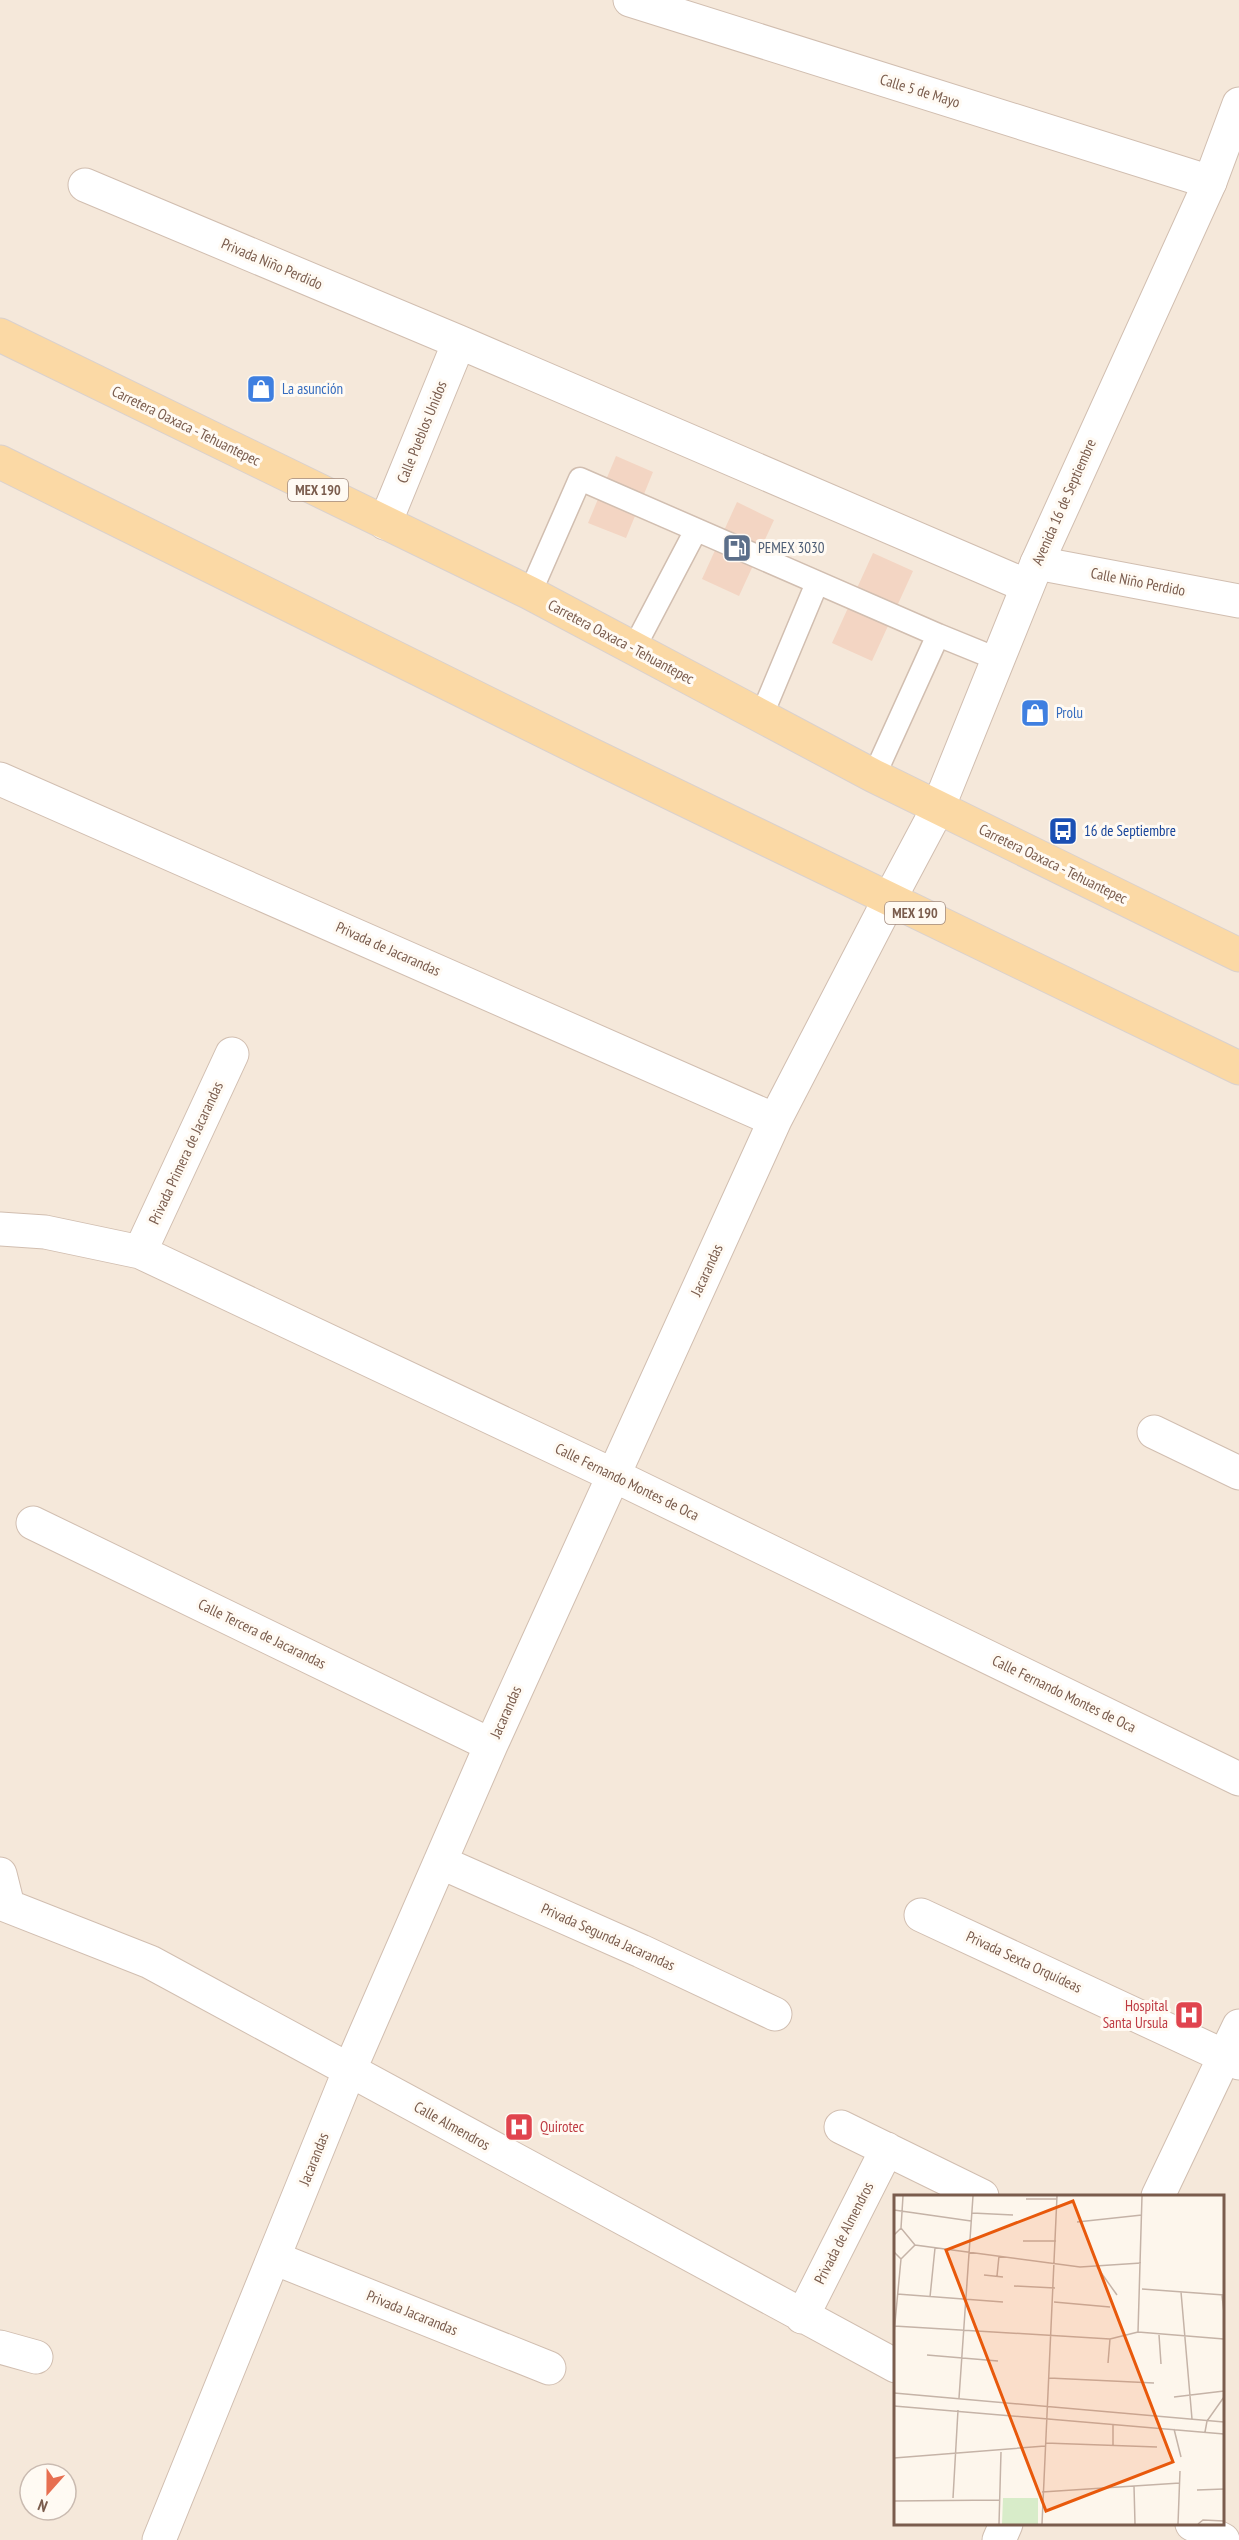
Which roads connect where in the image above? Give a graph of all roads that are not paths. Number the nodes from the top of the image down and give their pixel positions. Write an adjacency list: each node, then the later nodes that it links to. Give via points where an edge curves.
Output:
1 (630, 0): 3 (street, Calle 5 de Mayo)
2 (1239, 104): 3 (street, Avenida 16 de Septiembre)
3 (1209, 182): 10 (street, Avenida 16 de Septiembre)
4 (85, 185): 6 (street, Privada Niño Perdido)
5 (0, 335): 8 (main road, Carretera Oaxaca - Tehuantepec / MEX 190)
6 (459, 342): 8 (street, Calle Pueblos Unidos); 10 (street, Privada Niño Perdido)
7 (0, 462): 21 (main road, MEX 190)
8 (385, 523): 12 (main road, Carretera Oaxaca - Tehuantepec / MEX 190)
9 (696, 530): 11 (lane); 12 (lane, via 580,479); 15 (lane)
10 (1032, 574): 13 (street, Calle Niño Perdido); 16 (street, Avenida 16 de Septiembre)
11 (817, 583): 14 (lane); 17 (lane)
12 (530, 593): 15 (main road, Carretera Oaxaca - Tehuantepec / MEX 190)
13 (1239, 601)
14 (938, 635): 16 (lane); 18 (lane)
15 (634, 648): 17 (main road, Carretera Oaxaca - Tehuantepec / MEX 190)
16 (998, 659): 20 (street, Avenida 16 de Septiembre)
17 (761, 717): 18 (main road, Carretera Oaxaca - Tehuantepec / MEX 190)
18 (874, 776): 20 (main road, Carretera Oaxaca - Tehuantepec / MEX 190)
19 (0, 779): 25 (street, Privada de Jacarandas)
20 (938, 808): 21 (street, Avenida 16 de Septiembre); 22 (main road, Carretera Oaxaca - Tehuantepec / MEX 190)
21 (889, 900): 24 (main road, MEX 190); 25 (street, Jacarandas)
22 (1239, 955)
23 (232, 1054): 27 (street, Privada Primera de Jacarandas)
24 (1239, 1068)
25 (776, 1120): 30 (street, Jacarandas)
26 (0, 1229): 27 (street, Calle Fernando Montes de Oca, via 45,1232)
27 (140, 1252): 30 (street, Calle Fernando Montes de Oca)
28 (1155, 1432): 29 (street)
29 (1239, 1473)
30 (613, 1475): 32 (street, Jacarandas); 33 (street, Calle Fernando Montes de Oca)
31 (33, 1523): 32 (street, Calle Tercera de Jacarandas)
32 (491, 1745): 34 (street, Jacarandas)
33 (1239, 1779)
34 (440, 1862): 38 (street, Privada Segunda Jacarandas); 41 (street, Jacarandas)
35 (0, 1874): 36 (street)
36 (4, 1905): 41 (street, Calle Almendros, via 150,1962)
37 (921, 1915): 40 (street, Privada Sexta Orquídeas)
38 (775, 2014)
39 (1239, 2026): 40 (street)
40 (1232, 2059): 45 (street)
41 (350, 2069): 46 (street, Jacarandas); 47 (street, Calle Almendros)
42 (841, 2127): 43 (street)
43 (887, 2149): 44 (street); 47 (street, Privada de Almendros)
44 (980, 2195)
45 (1159, 2195)
46 (274, 2258): 51 (street, Privada Jacarandas); 54 (street, Jacarandas)
47 (802, 2317): 50 (street, Calle Almendros)
48 (0, 2347): 49 (street)
49 (36, 2357)
50 (894, 2365)
51 (549, 2368)
52 (1005, 2525): 55 (street)
53 (1196, 2525): 56 (street)
54 (159, 2540)
55 (999, 2540)
56 (1222, 2540)

